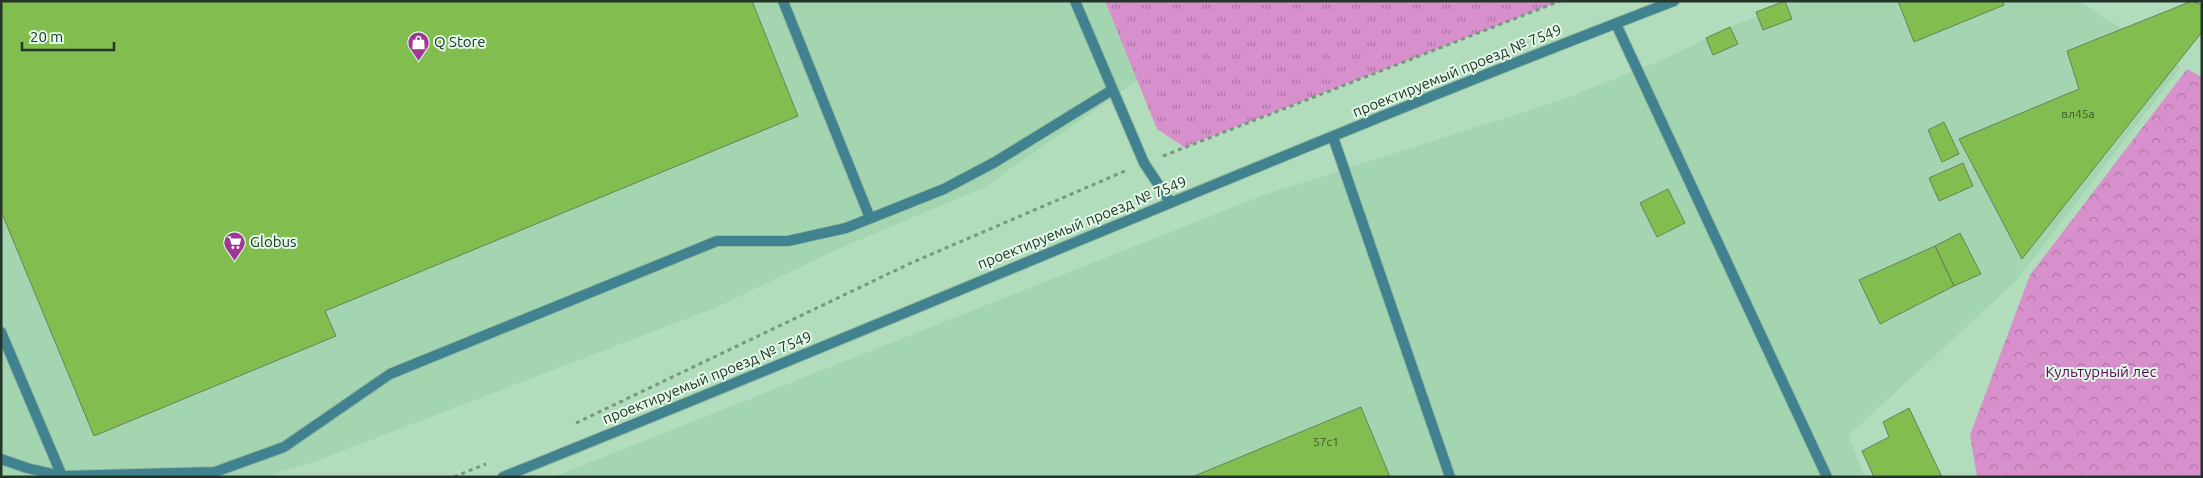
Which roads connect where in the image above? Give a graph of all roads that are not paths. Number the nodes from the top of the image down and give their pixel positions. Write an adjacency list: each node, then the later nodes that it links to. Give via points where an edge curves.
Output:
1 (783, 1): 8 (street)
2 (1075, 1): 5 (street)
3 (1674, 1): 4 (street, проектируемый проезд № 7549)
4 (1616, 24): 6 (street, проектируемый проезд № 7549); 14 (street)
5 (1112, 90): 7 (street, via 1144,163); 8 (street, via 995,162 944,189)
6 (1333, 137): 7 (street, проектируемый проезд № 7549); 13 (street)
7 (1170, 202): 12 (street, проектируемый проезд № 7549)
8 (870, 218): 11 (street, via 846,228 788,241 716,241 390,374 284,448 215,472)
9 (1, 332): 11 (street)
10 (1, 459): 11 (street)
11 (62, 476)
12 (503, 477)
13 (1450, 477)
14 (1827, 477)

